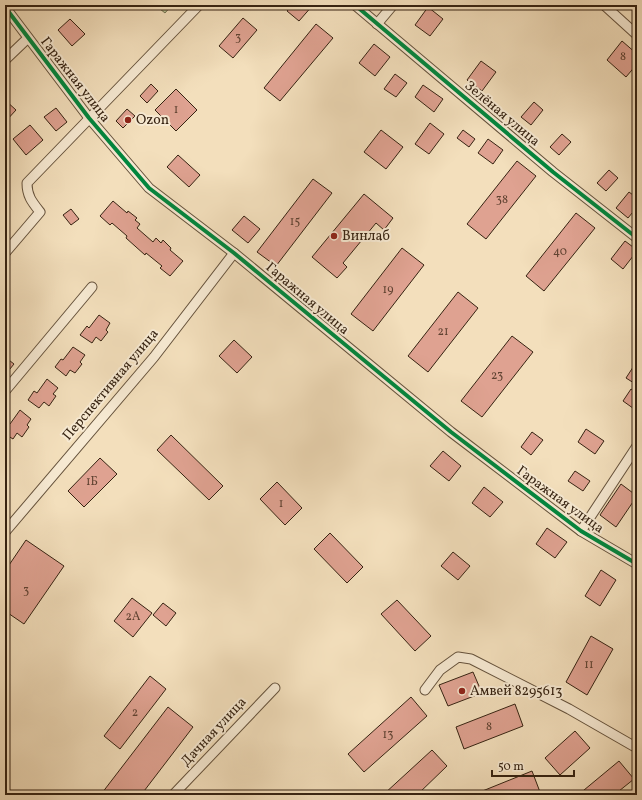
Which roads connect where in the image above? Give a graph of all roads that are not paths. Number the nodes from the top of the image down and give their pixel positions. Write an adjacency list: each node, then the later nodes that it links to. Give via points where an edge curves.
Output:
1 (198, 5): 10 (street)
2 (355, 5): 6 (street, Зелёная улица)
3 (393, 5): 6 (street)
4 (604, 5): 7 (street)
5 (5, 7): 8 (street, Гаражная улица)
6 (377, 24): 11 (street, Зелёная улица)
7 (637, 35)
8 (28, 38): 9 (street); 10 (street, Гаражная улица)
9 (5, 60)
10 (89, 118): 12 (street, via 27,183 27,193 40,212); 13 (street, Гаражная улица, via 149,188)
11 (637, 238)
12 (5, 253)
13 (234, 253): 17 (street, Гаражная улица, via 451,432); 18 (street, Перспективная улица, via 154,357)
14 (92, 286): 15 (street)
15 (5, 391)
16 (637, 446): 17 (street)
17 (581, 531): 19 (street, Гаражная улица)
18 (5, 532)
19 (637, 564)
20 (274, 688): 23 (street, Дачная улица)
21 (425, 690): 22 (street, via 440,670 458,657 471,659 569,709)
22 (637, 748)
23 (173, 795)

